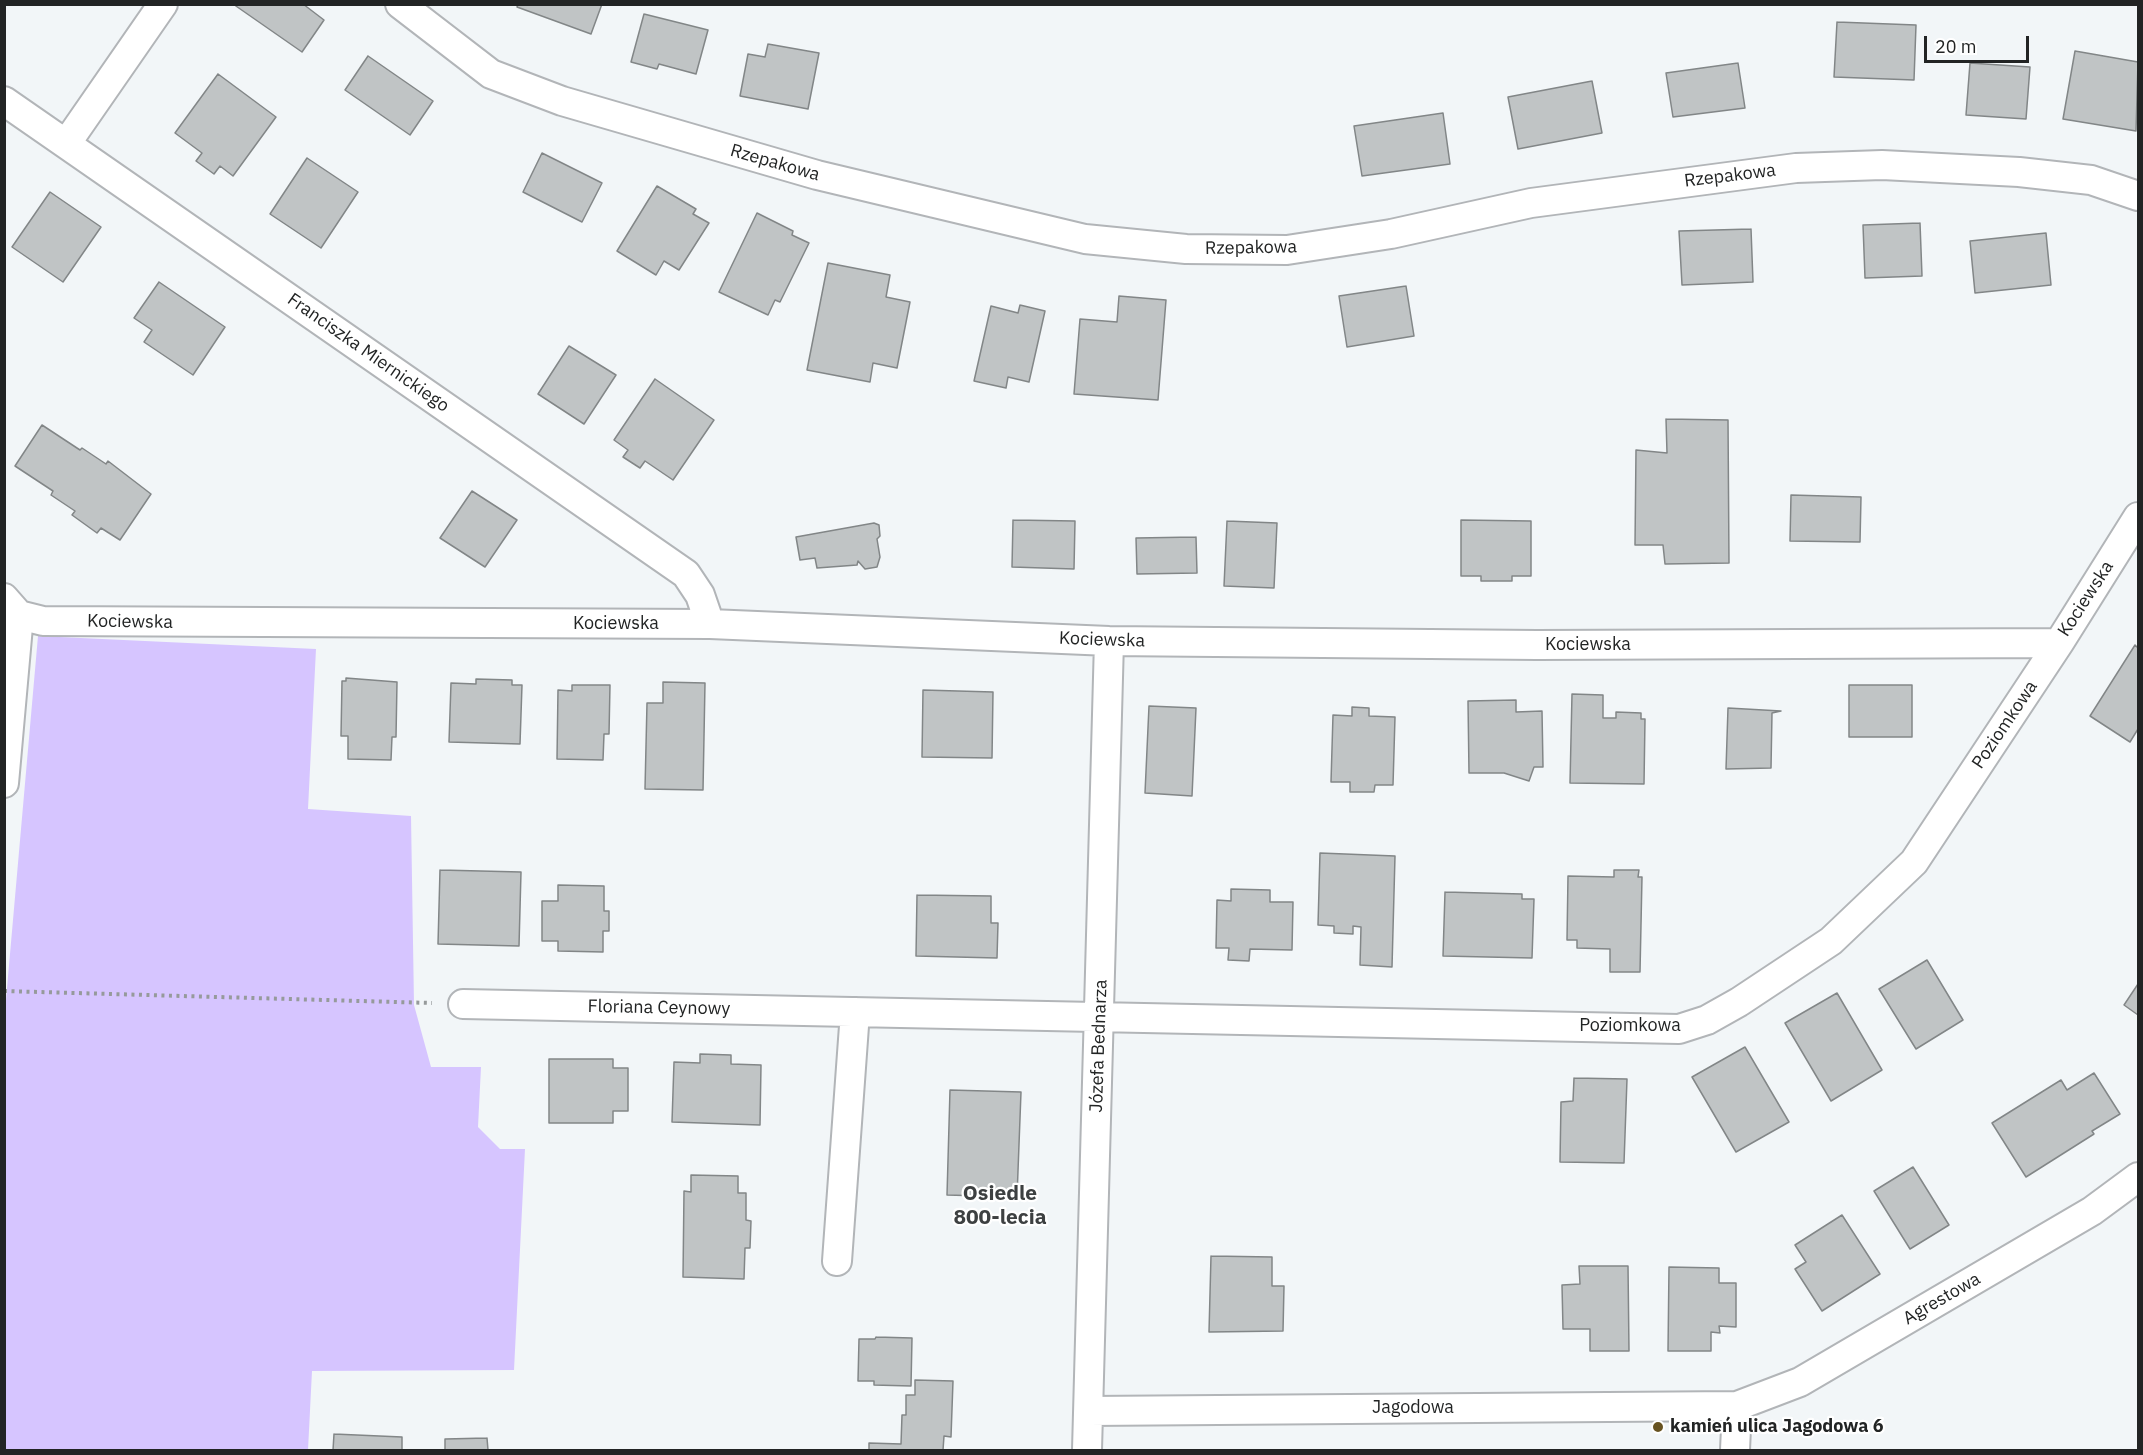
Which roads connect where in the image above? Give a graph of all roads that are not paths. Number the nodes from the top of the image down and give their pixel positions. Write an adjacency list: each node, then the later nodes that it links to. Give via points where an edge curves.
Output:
1 (163, 4): 4 (street)
2 (400, 4): 5 (street, Rzepakowa, via 492,74 562,100 817,175 1085,239 1186,249 1287,250 1391,234 1531,203 1796,168 1882,165 2019,172 2091,180)
3 (4, 101): 4 (street, Franciszka Miernickiego)
4 (66, 144): 8 (street, Franciszka Miernickiego, via 686,573 700,595)
5 (2139, 196)
6 (2139, 517): 10 (street, Kociewska)
7 (12, 606): 8 (street, Kociewska, via 42,621); 11 (street)
8 (710, 624): 9 (street, Kociewska)
9 (1109, 641): 10 (street, Kociewska, via 1525,645); 14 (street, Józefa Bednarza)
10 (2059, 643): 14 (street, Poziomkowa, via 1914,861 1831,941 1707,1020 1679,1029)
11 (4, 783)
12 (463, 1004): 13 (street, Floriana Ceynowy)
13 (855, 1012): 14 (street, Floriana Ceynowy); 16 (street)
14 (1100, 1018): 18 (street, Józefa Bednarza)
15 (2139, 1177): 17 (street, Agrestowa, via 2092,1211 1800,1382)
16 (837, 1261)
17 (1737, 1406): 18 (street, Jagodowa); 20 (street)
18 (1089, 1411): 19 (street, Józefa Bednarza)
19 (1087, 1450)
20 (1735, 1450)

